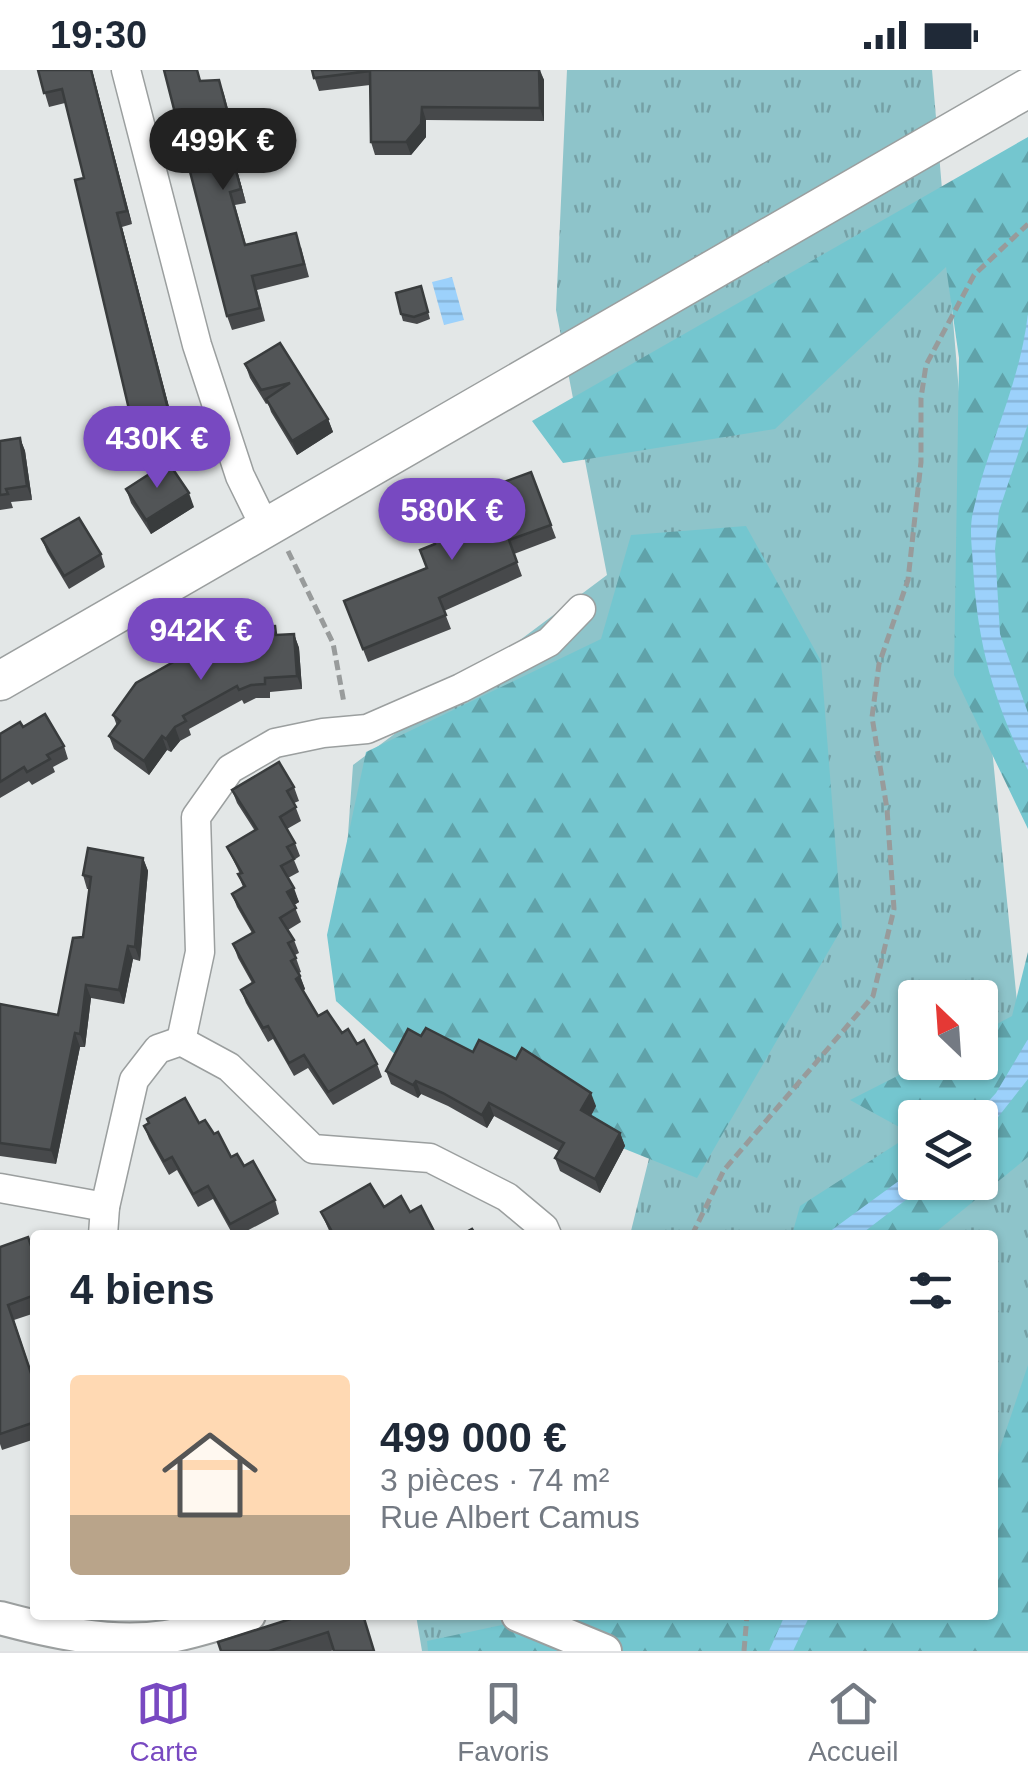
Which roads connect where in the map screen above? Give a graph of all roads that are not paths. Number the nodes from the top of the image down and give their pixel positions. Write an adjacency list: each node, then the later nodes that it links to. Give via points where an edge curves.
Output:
1 (126, 70): 3 (street, via 196,345 240,476)
2 (1028, 88): 3 (main road)
3 (270, 524): 5 (main road)
4 (581, 609): 6 (street, via 549,642 461,688 366,729 275,743 230,769 196,817 200,952)
5 (0, 681)
6 (182, 1042): 8 (street, via 158,1049 134,1080); 9 (street, via 229,1067 313,1150 430,1158 507,1197)
7 (0, 1188): 8 (street)
8 (104, 1221)
9 (545, 1230)
10 (0, 1618): 11 (street, via 122,1640)
11 (231, 1620)
12 (530, 1620): 13 (street)
13 (605, 1651)

